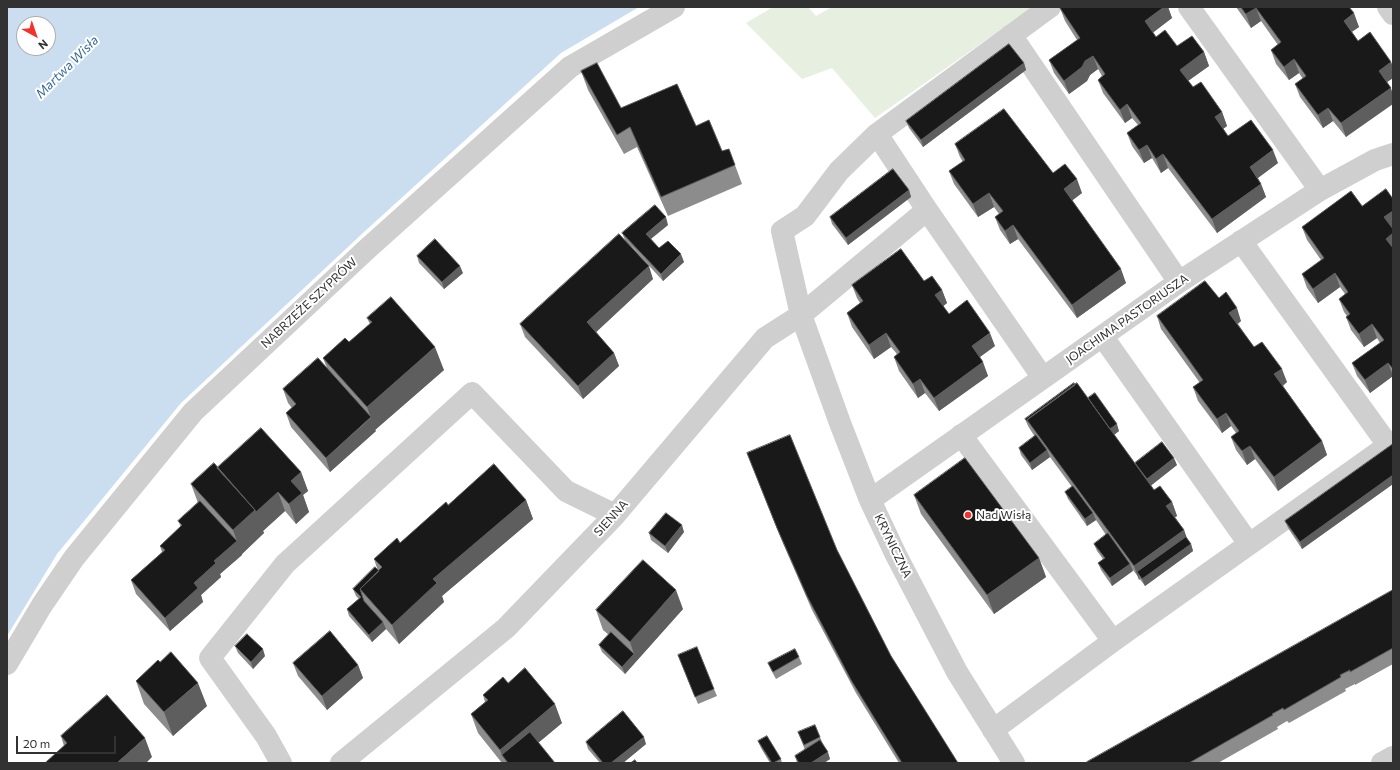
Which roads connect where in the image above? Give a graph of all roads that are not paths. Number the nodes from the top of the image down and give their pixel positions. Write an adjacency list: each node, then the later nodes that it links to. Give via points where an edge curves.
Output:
1 (674, 7): 22 (street, NABRZEŻE SZYPRÓW, via 570,67 366,250 193,412 74,558)
2 (1050, 7): 6 (street)
3 (1190, 7): 9 (street)
4 (1388, 7): 5 (street)
5 (1393, 14)
6 (1011, 35): 7 (street); 12 (street)
7 (877, 134): 10 (street); 13 (street, via 839,171 805,216 782,231)
8 (1393, 154): 9 (street, JOACHIMA PASTORIUSZA, via 1375,160)
9 (1320, 190): 11 (street, JOACHIMA PASTORIUSZA)
10 (927, 210): 13 (street, SIENNA); 15 (street)
11 (1241, 241): 12 (street, JOACHIMA PASTORIUSZA); 17 (street)
12 (1179, 282): 14 (street, JOACHIMA PASTORIUSZA)
13 (802, 316): 18 (street, KRYNICZNA); 19 (street, SIENNA, via 765,338)
14 (1104, 337): 15 (street, JOACHIMA PASTORIUSZA); 20 (street)
15 (1043, 378): 16 (street, JOACHIMA PASTORIUSZA)
16 (961, 435): 18 (street, JOACHIMA PASTORIUSZA); 21 (street)
17 (1390, 444): 20 (street)
18 (870, 500): 23 (street, KRYNICZNA, via 896,556 957,672)
19 (615, 515): 25 (street, via 566,491 472,393 285,564 210,658 266,736); 26 (street, SIENNA, via 506,628)
20 (1249, 544): 21 (street)
21 (1113, 641): 23 (street)
22 (7, 664)
23 (993, 730): 27 (street, KRYNICZNA)
24 (1393, 757): 28 (street)
25 (281, 763)
26 (341, 763)
27 (1014, 763)
28 (1382, 763)

